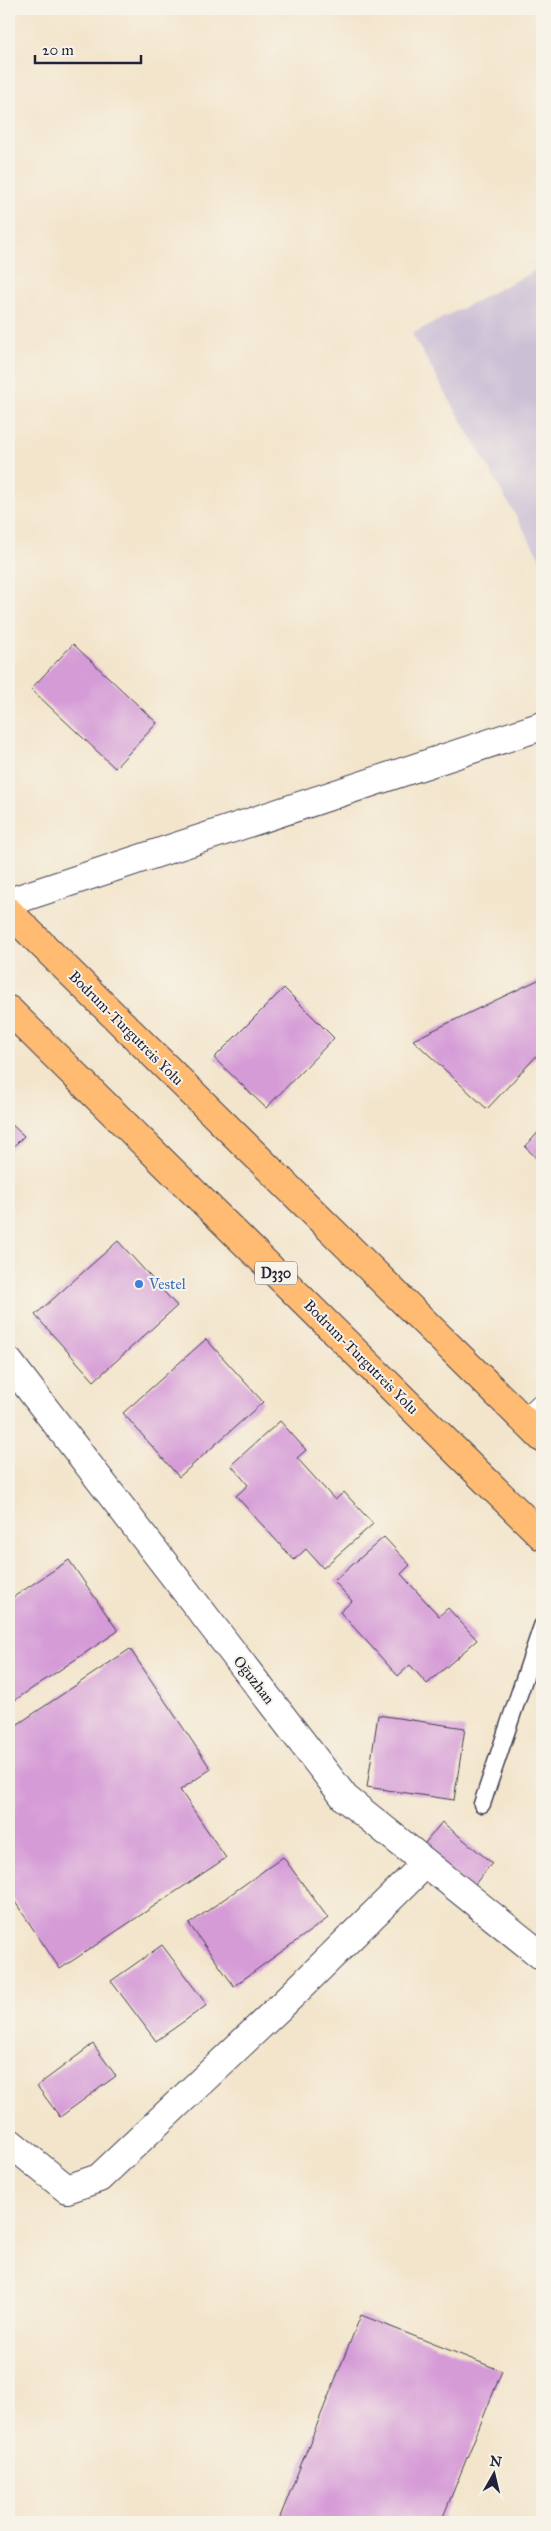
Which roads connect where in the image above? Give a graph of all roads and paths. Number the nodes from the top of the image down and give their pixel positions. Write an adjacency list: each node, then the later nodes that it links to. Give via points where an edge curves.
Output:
1 (542, 726): 2 (street)
2 (9, 902)
3 (9, 912): 6 (highway, Bodrum-Turgutreis Yolu)
4 (9, 1010): 7 (highway, Bodrum-Turgutreis Yolu / D330)
5 (9, 1362): 10 (street, Oğuzhan, via 345,1798)
6 (537, 1423)
7 (542, 1536)
8 (542, 1626): 9 (lane)
9 (482, 1804)
10 (426, 1862): 11 (street, Oğuzhan); 12 (street, via 281,2006 99,2178 67,2189)
11 (542, 1956)
12 (9, 2142)

